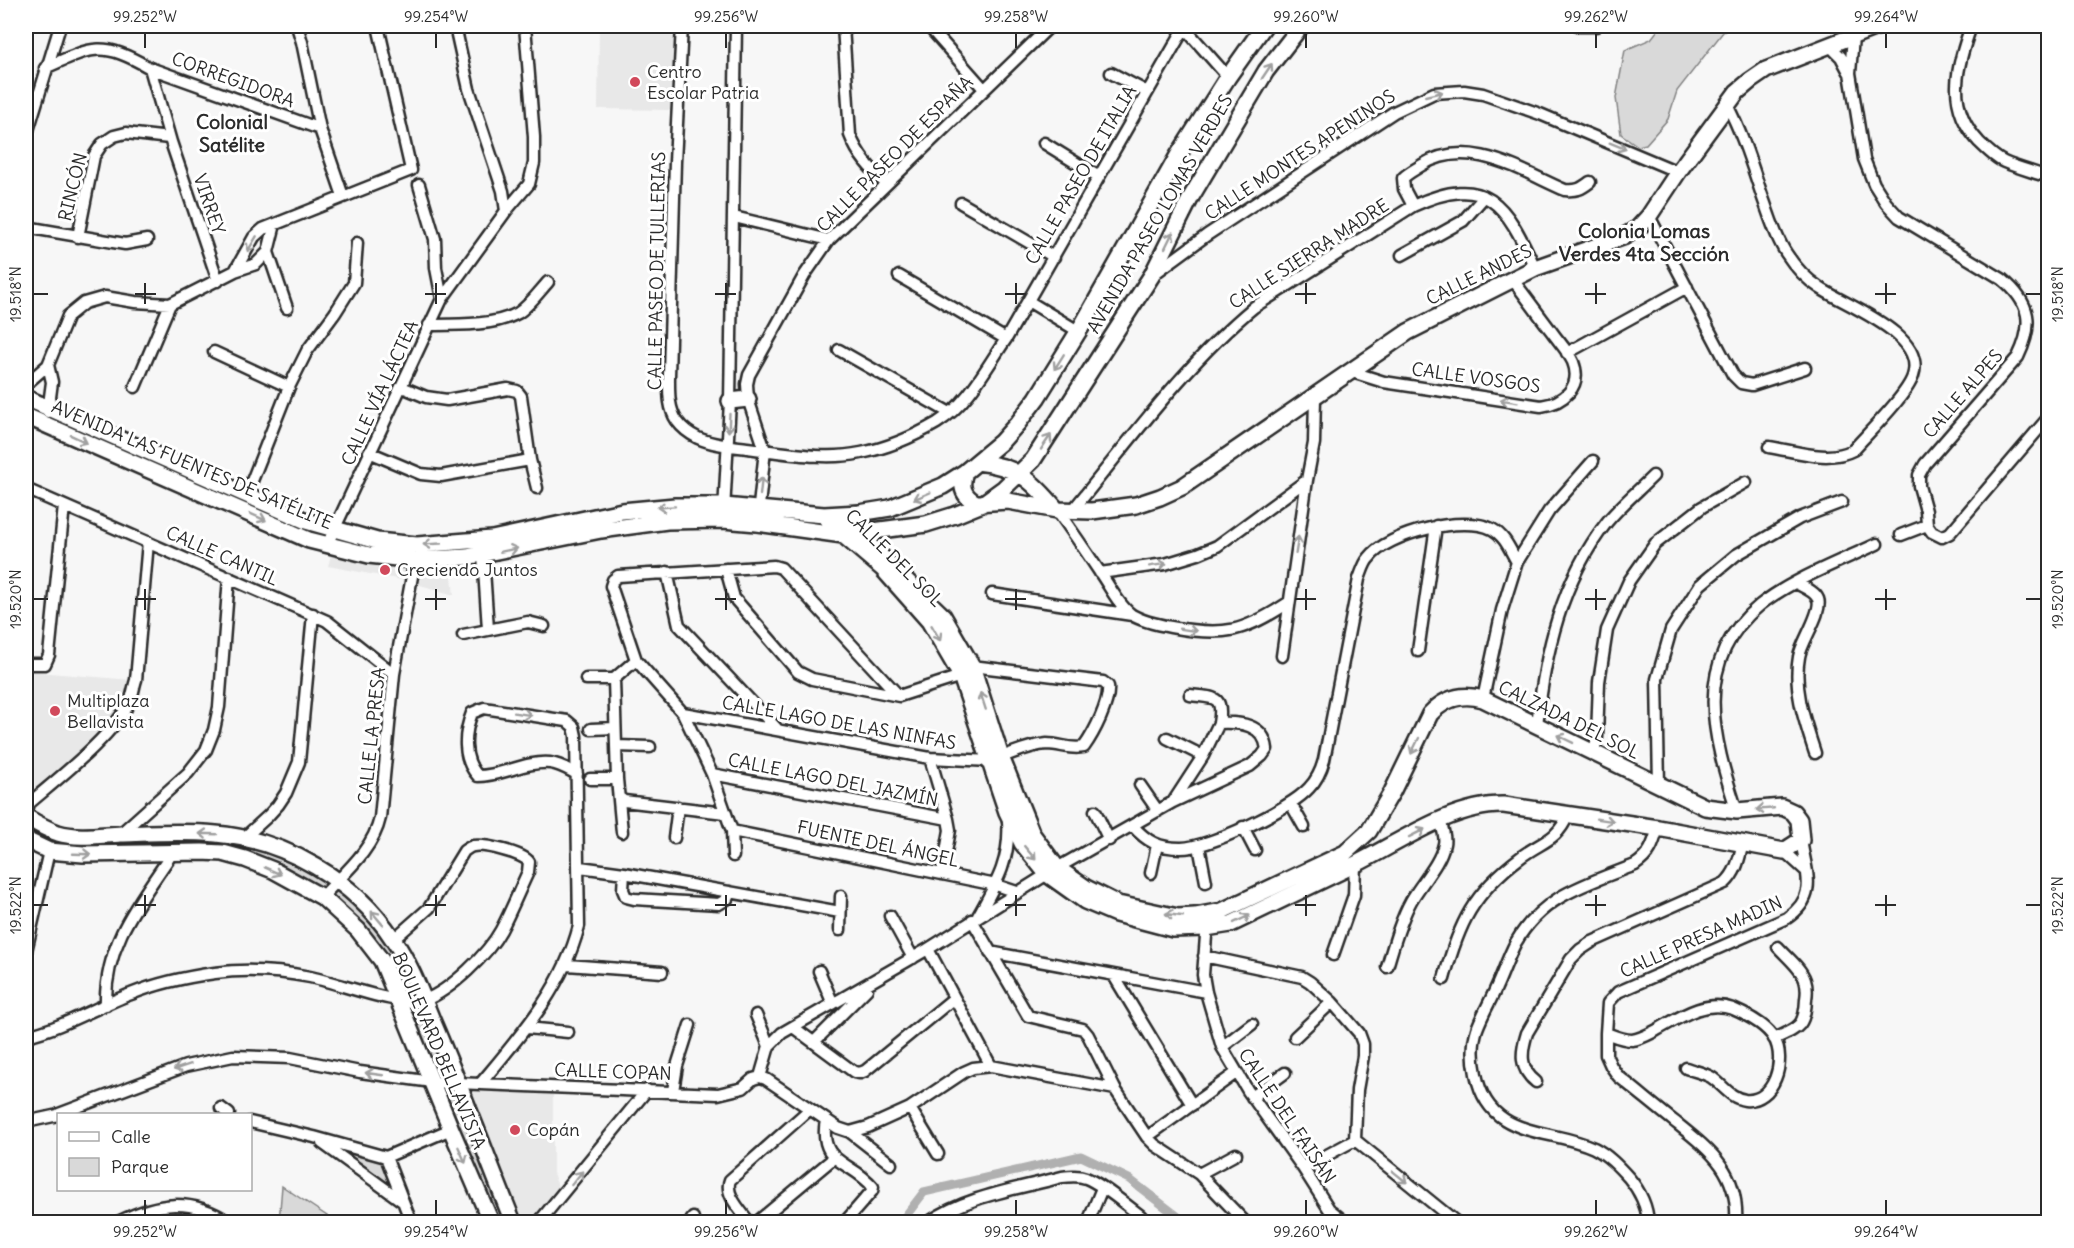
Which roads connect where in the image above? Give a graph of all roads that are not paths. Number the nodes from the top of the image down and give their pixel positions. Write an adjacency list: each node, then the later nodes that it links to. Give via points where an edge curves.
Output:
1 (60, 26): 20 (street)
2 (297, 26): 28 (street)
3 (378, 26): 38 (street, via 411,170)
4 (455, 26): 42 (street)
5 (525, 26): 42 (street, CALLE VÍA LÁCTEA, via 534,163 529,184)
6 (682, 26): 89 (street, CALLE PASEO DE TULLERIAS, via 670,401 677,421 686,431 704,441)
7 (736, 26): 44 (street)
8 (843, 26): 36 (street, via 850,135 864,161)
9 (1049, 26): 25 (street, CALLE PASEO DE ESPAÑA)
10 (1184, 26): 24 (street); 26 (street, CALLE PASEO DE ITALIA)
11 (1264, 26): 24 (main road, AVENIDA PASEO LOMAS VERDES)
12 (1579, 26): 13 (street)
13 (1596, 26)
14 (1879, 26): 18 (main road, CALLE ANDES)
15 (1971, 26): 34 (street, via 1959,62 1957,84 1957,105 1964,120 1972,134 2002,162)
16 (1304, 27): 56 (main road, AVENIDA PASEO LOMAS VERDES, one-way to 16, via 1191,197 1266,71)
17 (930, 28): 25 (street)
18 (1853, 37): 19 (main road, CALLE ANDES); 23 (street, CALLE ALPES)
19 (1830, 46): 23 (street, CALLE ALPES); 27 (main road, CALLE ANDES, via 1766,70)
20 (45, 68): 21 (street, CORREGIDORA, via 92,49 110,49); 29 (street)
21 (150, 68): 28 (street, CORREGIDORA); 30 (street, VIRREY)
22 (1111, 73): 26 (street)
23 (1850, 73): 112 (street, CALLE ALPES, via 1864,159 1886,203 1899,217 2002,279 2025,305 2025,342 2018,357 1919,475)
24 (1228, 77): 67 (main road, AVENIDA PASEO LOMAS VERDES, via 1179,154)
25 (984, 89): 36 (street, CALLE PASEO DE ESPAÑA)
26 (1147, 92): 33 (street, CALLE PASEO DE ITALIA)
27 (1727, 105): 32 (main road, CALLE ANDES); 90 (street, via 1740,129 1785,252 1818,287 1900,337 1910,348 1914,361 1914,374 1907,388 1853,450 1831,456)
28 (320, 129): 38 (street)
29 (26, 132)
30 (169, 138): 47 (street, RINCÓN, via 126,133 102,144 94,156); 58 (street, VIRREY)
31 (1044, 143): 33 (street)
32 (1678, 172): 43 (main road, CALLE ANDES); 56 (street, CALLE MONTES APENINOS, one-way to 32, via 1394,112 1434,93 1464,90 1483,94)
33 (1099, 177): 53 (street, CALLE PASEO DE ITALIA)
34 (2049, 177)
35 (1590, 182): 41 (street, via 1575,191 1565,190 1489,157 1447,154 1403,178)
36 (886, 184): 49 (street, CALLE PASEO DE ESPAÑA)
37 (419, 185): 62 (street, via 435,239)
38 (343, 196): 45 (street)
39 (1484, 197): 41 (street, CALLE SIERRA MADRE, via 1464,192 1440,195); 52 (street, via 1463,221); 54 (street, CALLE SIERRA MADRE, via 1509,216)
40 (961, 203): 53 (street)
41 (1413, 206): 107 (street, CALLE SIERRA MADRE, via 1254,307 1231,326)
42 (506, 211): 62 (street, CALLE VÍA LÁCTEA)
43 (1649, 216): 54 (main road, CALLE ANDES, via 1625,236); 61 (street)
44 (734, 217): 49 (street); 82 (street)
45 (275, 224): 51 (street); 55 (street, one-way to 55, via 254,237)
46 (26, 227): 47 (street)
47 (78, 237): 48 (street, via 125,244)
48 (147, 240)
49 (829, 240): 81 (street, CALLE PASEO DE ESPAÑA, via 804,276 749,375)
50 (357, 243): 77 (street, via 354,283 307,351)
51 (268, 252): 55 (street, via 256,264); 65 (street)
52 (1402, 255)
53 (1054, 257): 63 (street, CALLE PASEO DE ITALIA)
54 (1535, 267): 59 (main road, CALLE ANDES)
55 (235, 271): 58 (street)
56 (1152, 275): 97 (main road, AVENIDA PASEO LOMAS VERDES, one-way to 56, via 1044,446)
57 (898, 276): 68 (street)
58 (218, 280): 64 (street)
59 (1513, 280): 71 (street, CALLE VOSGOS); 74 (main road, CALLE ANDES, via 1408,332)
60 (548, 282): 66 (street, via 520,312 507,318 465,325)
61 (1687, 287): 71 (street); 73 (street, via 1733,375 1741,383 1752,384)
62 (442, 299): 66 (street, CALLE VÍA LÁCTEA)
63 (1028, 301): 67 (street); 68 (street, CALLE PASEO DE ITALIA)
64 (170, 304): 72 (street, via 105,297 84,303 68,316); 76 (street)
65 (287, 308)
66 (429, 325): 78 (street, CALLE VÍA LÁCTEA)
67 (1078, 331): 96 (main road, AVENIDA PASEO LOMAS VERDES, one-way to 96, via 1018,423)
68 (1006, 339): 84 (street, CALLE PASEO DE ITALIA, via 977,383)
69 (839, 350): 84 (street)
70 (214, 352): 77 (street)
71 (1567, 353): 74 (street, CALLE VOSGOS, one-way to 74, via 1575,373 1571,392 1553,404 1541,406 1384,382)
72 (48, 365): 75 (street); 83 (street, via 52,382)
73 (1805, 368)
74 (1349, 371): 79 (main road, CALLE ANDES)
75 (26, 384)
76 (135, 387)
77 (290, 387): 103 (street)
78 (402, 387): 92 (street, CALLE VÍA LÁCTEA); 94 (street, via 447,400 508,389 517,391 521,396)
79 (1316, 397): 99 (street); 107 (main road, CALLE ANDES, via 1182,487 1136,505)
80 (26, 398): 83 (main road, AVENIDA LAS FUENTES DE SATÉLITE)
81 (747, 399): 82 (main road); 91 (street, CALLE PASEO DE ESPAÑA)
82 (730, 401): 89 (street, one-way to 89)
83 (50, 408): 87 (street); 88 (main road, AVENIDA LAS FUENTES DE SATÉLITE)
84 (950, 413): 91 (street, CALLE PASEO DE ITALIA, via 904,439 859,454 830,456)
85 (26, 416): 87 (main road, AVENIDA LAS FUENTES DE SATÉLITE)
86 (2049, 418): 112 (street, via 1950,533 1937,536)
87 (43, 423): 93 (main road, AVENIDA LAS FUENTES DE SATÉLITE, one-way to 93)
88 (119, 437): 93 (main road); 103 (main road, AVENIDA LAS FUENTES DE SATÉLITE)
89 (728, 445): 91 (street, CALLE PASEO DE TULLERIAS); 108 (street)
90 (1769, 447)
91 (765, 450): 111 (street, CALLE PASEO DE ESPAÑA, one-way to 91)
92 (369, 452): 94 (street, via 421,474 441,476); 114 (street, CALLE VÍA LÁCTEA)
93 (111, 454): 121 (main road, AVENIDA LAS FUENTES DE SATÉLITE, one-way to 121)
94 (530, 460): 101 (street)
95 (1593, 461): 125 (street, via 1549,511)
96 (971, 467): 97 (main road, via 999,465); 105 (main road, via 962,482 964,492); 110 (main road, AVENIDA PASEO LOMAS VERDES, one-way to 110, via 943,486 890,508)
97 (1020, 473): 105 (main road, AVENIDA PASEO LOMAS VERDES); 107 (main road)
98 (1653, 476): 151 (street, via 1607,522 1574,572 1556,620)
99 (1307, 480): 128 (street, one-way to 99, via 1165,564 1217,546); 132 (street, one-way to 99)
100 (1746, 482): 158 (street, via 1702,507 1655,544 1629,581 1607,630)
101 (537, 488)
102 (26, 489): 106 (street, CALLE CANTIL)
103 (246, 496): 114 (main road, AVENIDA LAS FUENTES DE SATÉLITE)
104 (1842, 502): 168 (street, via 1800,518 1736,555 1700,585 1671,630 1657,680)
105 (982, 504): 107 (main road, CALLE ANDES, via 1008,501); 116 (main road, AVENIDA PASEO LOMAS VERDES, via 926,525)
106 (64, 506): 119 (street, CALLE CANTIL); 141 (street, via 49,655 45,664)
107 (1064, 510): 128 (street)
108 (724, 513): 111 (main road, AVENIDA LAS FUENTES DE SATÉLITE); 122 (main road, AVENIDA LAS FUENTES DE SATÉLITE, one-way to 108); 122 (main road, AVENIDA LAS FUENTES DE SATÉLITE, one-way to 122, via 675,506 622,511 492,540)
109 (808, 514): 110 (main road, AVENIDA LAS FUENTES DE SATÉLITE); 111 (main road, AVENIDA LAS FUENTES DE SATÉLITE); 115 (main road)
110 (831, 515): 117 (main road, CALLE DEL SOL)
111 (758, 516): 115 (main road, AVENIDA LAS FUENTES DE SATÉLITE)
112 (1928, 525): 118 (street)
113 (1436, 526): 125 (street, via 1471,523 1492,529 1503,538); 138 (street); 171 (street, via 1386,543 1369,557 1359,579 1324,760 1309,788)
114 (334, 530): 121 (street, CALLE VÍA LÁCTEA); 122 (main road, AVENIDA LAS FUENTES DE SATÉLITE, one-way to 114, via 377,541)
115 (806, 530): 117 (main road, AVENIDA LAS FUENTES DE SATÉLITE)
116 (891, 530): 117 (main road, AVENIDA PASEO LOMAS VERDES); 123 (main road)
117 (850, 535): 123 (main road, CALLE DEL SOL); 142 (main road, CALLE DEL SOL, one-way to 142, via 929,621)
118 (1901, 535)
119 (148, 542): 129 (street, CALLE CANTIL); 172 (street, via 131,699 93,747)
120 (1877, 544): 130 (street)
121 (327, 545): 124 (main road, AVENIDA LAS FUENTES DE SATÉLITE)
122 (472, 552): 124 (main road, AVENIDA LAS FUENTES DE SATÉLITE); 136 (street)
123 (883, 557): 142 (main road, CALLE DEL SOL, via 943,616)
124 (415, 560): 143 (street, CALLE LA PRESA)
125 (1517, 562): 148 (street)
126 (726, 569): 127 (street); 147 (street, via 781,568); 147 (street, via 734,598 798,672 812,679)
127 (667, 572): 140 (street, via 618,576 613,580 611,586); 154 (street, via 679,625)
128 (1100, 573): 134 (street)
129 (229, 577): 133 (street, CALLE CANTIL); 189 (street, via 219,706 206,750 188,773)
130 (1796, 583): 159 (street, via 1818,599 1819,610 1799,656 1798,679 1801,708); 176 (street, via 1761,605 1736,629 1720,659 1713,685 1719,747)
131 (993, 594): 134 (street)
132 (1288, 603): 134 (street, one-way to 132, via 1194,632 1220,633 1261,621); 139 (street)
133 (313, 614): 143 (street, CALLE CANTIL, via 341,630); 190 (street, via 300,762 278,805)
134 (1132, 615)
135 (544, 626): 136 (street, via 528,622)
136 (488, 629): 137 (street)
137 (463, 635)
138 (1418, 651)
139 (1282, 656)
140 (636, 660): 145 (street); 149 (street)
141 (26, 664)
142 (966, 671): 147 (street); 162 (main road, CALLE DEL SOL); 162 (street, via 1103,682 1108,686 1109,694 1084,747 1032,746)
143 (394, 674): 210 (street, CALLE LA PRESA, via 377,832)
144 (586, 679): 145 (street)
145 (614, 679): 152 (street)
146 (1190, 695): 150 (street, via 1215,698 1222,709)
147 (899, 696)
148 (1483, 699): 151 (main road, CALZADA DEL SOL); 220 (main road, CALZADA DEL SOL, one-way to 220, via 1448,699 1430,714 1369,831 1345,853)
149 (683, 713): 154 (street, CALLE LAGO DE LAS NINFAS); 164 (street)
150 (1219, 723): 160 (street); 170 (street, via 1258,729 1267,749 1250,766)
151 (1537, 726): 158 (main road, CALZADA DEL SOL, one-way to 151)
152 (615, 728): 153 (street); 156 (street)
153 (591, 729)
154 (778, 729): 161 (street, CALLE LAGO DE LAS NINFAS)
155 (1167, 738): 160 (street)
156 (616, 746): 157 (street); 166 (street)
157 (650, 747)
158 (1594, 753): 168 (main road, CALZADA DEL SOL)
159 (1815, 753)
160 (1203, 756): 170 (street)
161 (930, 758): 162 (street, CALLE LAGO DE LAS NINFAS); 181 (street)
162 (996, 759): 177 (main road, CALZADA DEL SOL); 206 (main road, CALZADA DEL SOL)
163 (577, 774): 163 (street, one-way to 163, via 550,764 478,776 466,754 471,713 484,708 567,721 576,736); 204 (street)
164 (712, 774): 178 (street); 181 (street, CALLE LAGO DEL JAZMÍN)
165 (590, 779): 166 (street)
166 (617, 780): 169 (street)
167 (1140, 785): 175 (street)
168 (1659, 786): 176 (main road, CALZADA DEL SOL, via 1705,807)
169 (620, 798): 173 (street); 188 (street)
170 (1173, 802): 175 (street)
171 (1291, 804): 184 (street); 185 (street)
172 (26, 806)
173 (678, 807): 178 (street); 191 (street)
174 (1095, 811): 193 (street)
175 (1158, 811): 183 (street)
176 (1737, 811): 194 (main road, CALZADA DEL SOL, one-way to 176, via 1799,820 1782,807)
177 (1007, 812): 206 (main road, CALZADA DEL SOL, one-way to 206, via 1022,843); 212 (street, via 1007,850)
178 (725, 813): 187 (street)
179 (1568, 814): 182 (main road, CALZADA DEL SOL, via 1486,805); 186 (main road, CALZADA DEL SOL, one-way to 186); 235 (street, via 1559,831 1506,868 1479,896 1454,940)
180 (26, 817): 189 (main road, BOULEVARD BELLAVISTA, via 60,834)
181 (948, 819): 209 (street, via 950,830)
182 (1440, 821): 203 (main road, CALZADA DEL SOL, one-way to 182); 231 (street, via 1444,843 1440,856 1401,921)
183 (1133, 826): 193 (street); 196 (street)
184 (1243, 827): 197 (street); 198 (street)
185 (1304, 827)
186 (1658, 828): 195 (main road, CALZADA DEL SOL); 307 (street, via 1650,853 1635,866 1559,896 1529,924 1516,943 1477,1030 1473,1048 1479,1089 1493,1110 1509,1123 1595,1149 1611,1160 1638,1189)
187 (732, 831): 202 (street); 209 (street, FUENTE DEL ÁNGEL)
188 (622, 832)
189 (120, 834): 190 (main road, BOULEVARD BELLAVISTA, one-way to 189, via 205,833)
190 (245, 837): 210 (main road, BOULEVARD BELLAVISTA, via 270,845)
191 (674, 838)
192 (26, 840): 199 (main road, BOULEVARD BELLAVISTA)
193 (1109, 840): 206 (street)
194 (1801, 840): 200 (main road); 205 (street, CALZADA DEL SOL)
195 (1743, 843): 200 (main road, CALZADA DEL SOL); 263 (street, via 1737,867 1725,883 1592,942 1571,959 1522,1047 1527,1075)
196 (1157, 845): 197 (street); 208 (street)
197 (1199, 846): 211 (street)
198 (1255, 850)
199 (50, 851): 201 (main road, BOULEVARD BELLAVISTA, one-way to 201); 225 (street)
200 (1784, 851): 205 (street)
201 (173, 852): 216 (main road, BOULEVARD BELLAVISTA, one-way to 216, via 223,853 245,859); 243 (street, via 120,934 107,979)
202 (734, 856)
203 (1355, 864): 220 (main road, CALZADA DEL SOL, one-way to 203, via 1231,924); 227 (street, via 1354,895)
204 (580, 867): 207 (street); 230 (street, via 579,927)
205 (1805, 870): 250 (street, CALLE PRESA MADIN, via 1806,897 1799,909 1787,918 1618,992 1608,1003)
206 (1052, 871): 214 (street); 220 (main road, CALZADA DEL SOL, via 1085,901 1116,914 1173,929)
207 (624, 873): 213 (street); 213 (street, via 623,890 626,897 634,899 719,904 724,903)
208 (1151, 873)
209 (942, 874): 212 (street, FUENTE DEL ÁNGEL)
210 (337, 880): 216 (street, CALLE LA PRESA); 222 (main road, BOULEVARD BELLAVISTA, one-way to 210)
211 (1206, 882)
212 (996, 885): 214 (street, FUENTE DEL ÁNGEL); 219 (street)
213 (730, 892): 217 (street)
214 (1017, 892): 219 (street)
215 (841, 896): 217 (street)
216 (322, 897): 239 (main road, BOULEVARD BELLAVISTA, via 371,944)
217 (840, 912): 221 (street)
218 (890, 916): 229 (street)
219 (974, 919): 224 (street); 226 (street)
220 (1207, 921): 228 (street, CALLE DEL FAISÁN)
221 (840, 930)
222 (394, 939): 240 (main road, BOULEVARD BELLAVISTA); 240 (street, via 429,908 471,846 518,854 529,862 500,932 452,984)
223 (1778, 947): 253 (street, via 1802,975 1807,990 1803,1022)
224 (927, 950): 229 (street); 238 (street)
225 (26, 951)
226 (990, 952): 234 (street); 266 (street, via 1028,1016 1083,1029)
227 (1333, 955)
228 (1204, 956): 237 (street, CALLE DEL FAISÁN); 241 (street, via 1302,977)
229 (913, 958): 236 (street)
230 (567, 965): 233 (street); 248 (street)
231 (1387, 967)
232 (819, 971): 242 (street)
233 (662, 972)
234 (1114, 976): 237 (street); 270 (street)
235 (1444, 979)
236 (876, 980): 242 (street); 254 (street)
237 (1206, 992): 256 (street, CALLE DEL FAISÁN)
238 (954, 998): 254 (street, via 860,1073); 257 (street)
239 (400, 1000): 240 (street); 243 (street, via 310,977 244,971 163,983); 262 (main road, BOULEVARD BELLAVISTA)
240 (424, 1000): 264 (main road, BOULEVARD BELLAVISTA)
241 (1332, 1002): 252 (street); 282 (street, via 1359,1033 1363,1044)
242 (833, 1004): 247 (street)
243 (106, 1005): 251 (street)
244 (756, 1015): 255 (street)
245 (1252, 1024): 256 (street)
246 (690, 1025): 268 (street)
247 (793, 1027): 254 (street); 255 (street)
248 (532, 1029): 249 (street); 265 (street)
249 (568, 1032)
250 (1606, 1033): 253 (street, via 1632,1040 1703,1007 1717,1006 1752,1019); 308 (street, CALLE PRESA MADIN, via 1606,1055 1618,1076 1710,1150 1724,1167 1734,1187)
251 (26, 1036)
252 (1295, 1037)
253 (1774, 1039): 258 (street, via 1778,1063 1774,1083 1767,1094 1756,1100 1732,1096 1709,1076)
254 (814, 1042)
255 (769, 1046): 261 (street)
256 (1222, 1047): 259 (street, CALLE DEL FAISÁN)
257 (991, 1066): 266 (street); 272 (street, via 964,1072)
258 (1686, 1068)
259 (1236, 1073): 269 (street, CALLE DEL FAISÁN); 270 (street)
260 (1285, 1073): 269 (street)
261 (760, 1077): 268 (street, CALLE COPAN, via 743,1088 718,1094); 271 (street)
262 (432, 1082): 264 (street, CALLE COPAN); 273 (street, CALLE COPAN, one-way to 273, via 290,1058 233,1056 186,1066); 278 (main road, BOULEVARD BELLAVISTA)
263 (1536, 1082)
264 (459, 1083): 265 (street, CALLE COPAN); 297 (main road, BOULEVARD BELLAVISTA)
265 (481, 1083): 267 (street, CALLE COPAN)
266 (1115, 1089): 281 (street)
267 (647, 1090): 268 (street, CALLE COPAN); 298 (street, one-way to 267)
268 (673, 1091)
269 (1252, 1097): 288 (street, CALLE DEL FAISÁN)
270 (1192, 1105): 281 (street)
271 (810, 1108): 275 (street); 299 (street, via 730,1180 729,1192)
272 (910, 1108): 279 (street); 283 (street)
273 (64, 1113)
274 (57, 1115): 276 (street, CALLE COPAN)
275 (826, 1120): 279 (street); 286 (street, via 825,1146)
276 (26, 1122)
277 (252, 1122): 280 (street)
278 (451, 1129): 285 (street); 296 (main road, BOULEVARD BELLAVISTA, one-way to 296)
279 (850, 1132): 287 (street)
280 (314, 1137): 285 (street); 291 (street)
281 (1147, 1137): 289 (street)
282 (1355, 1140): 288 (street); 306 (street, one-way to 306)
283 (938, 1154)
284 (1236, 1154): 289 (street)
285 (386, 1158): 291 (street)
286 (835, 1158): 300 (street); 301 (street, via 873,1187)
287 (891, 1164)
288 (1303, 1168): 305 (street, CALLE DEL FAISÁN, via 1329,1209)
289 (1199, 1174): 304 (street)
290 (1102, 1188): 292 (street); 302 (street, via 1084,1177 1062,1177 968,1202); 303 (street)
291 (402, 1201): 295 (street)
292 (1141, 1216)
293 (118, 1222): 294 (street, via 151,1208 174,1205 197,1207)
294 (229, 1222)
295 (411, 1222)
296 (491, 1222)
297 (513, 1222)
298 (539, 1222)
299 (749, 1222)
300 (757, 1222)
301 (845, 1222)
302 (929, 1222)
303 (1089, 1222)
304 (1245, 1222)
305 (1345, 1222)
306 (1456, 1222)
307 (1648, 1222)
308 (1736, 1222)

